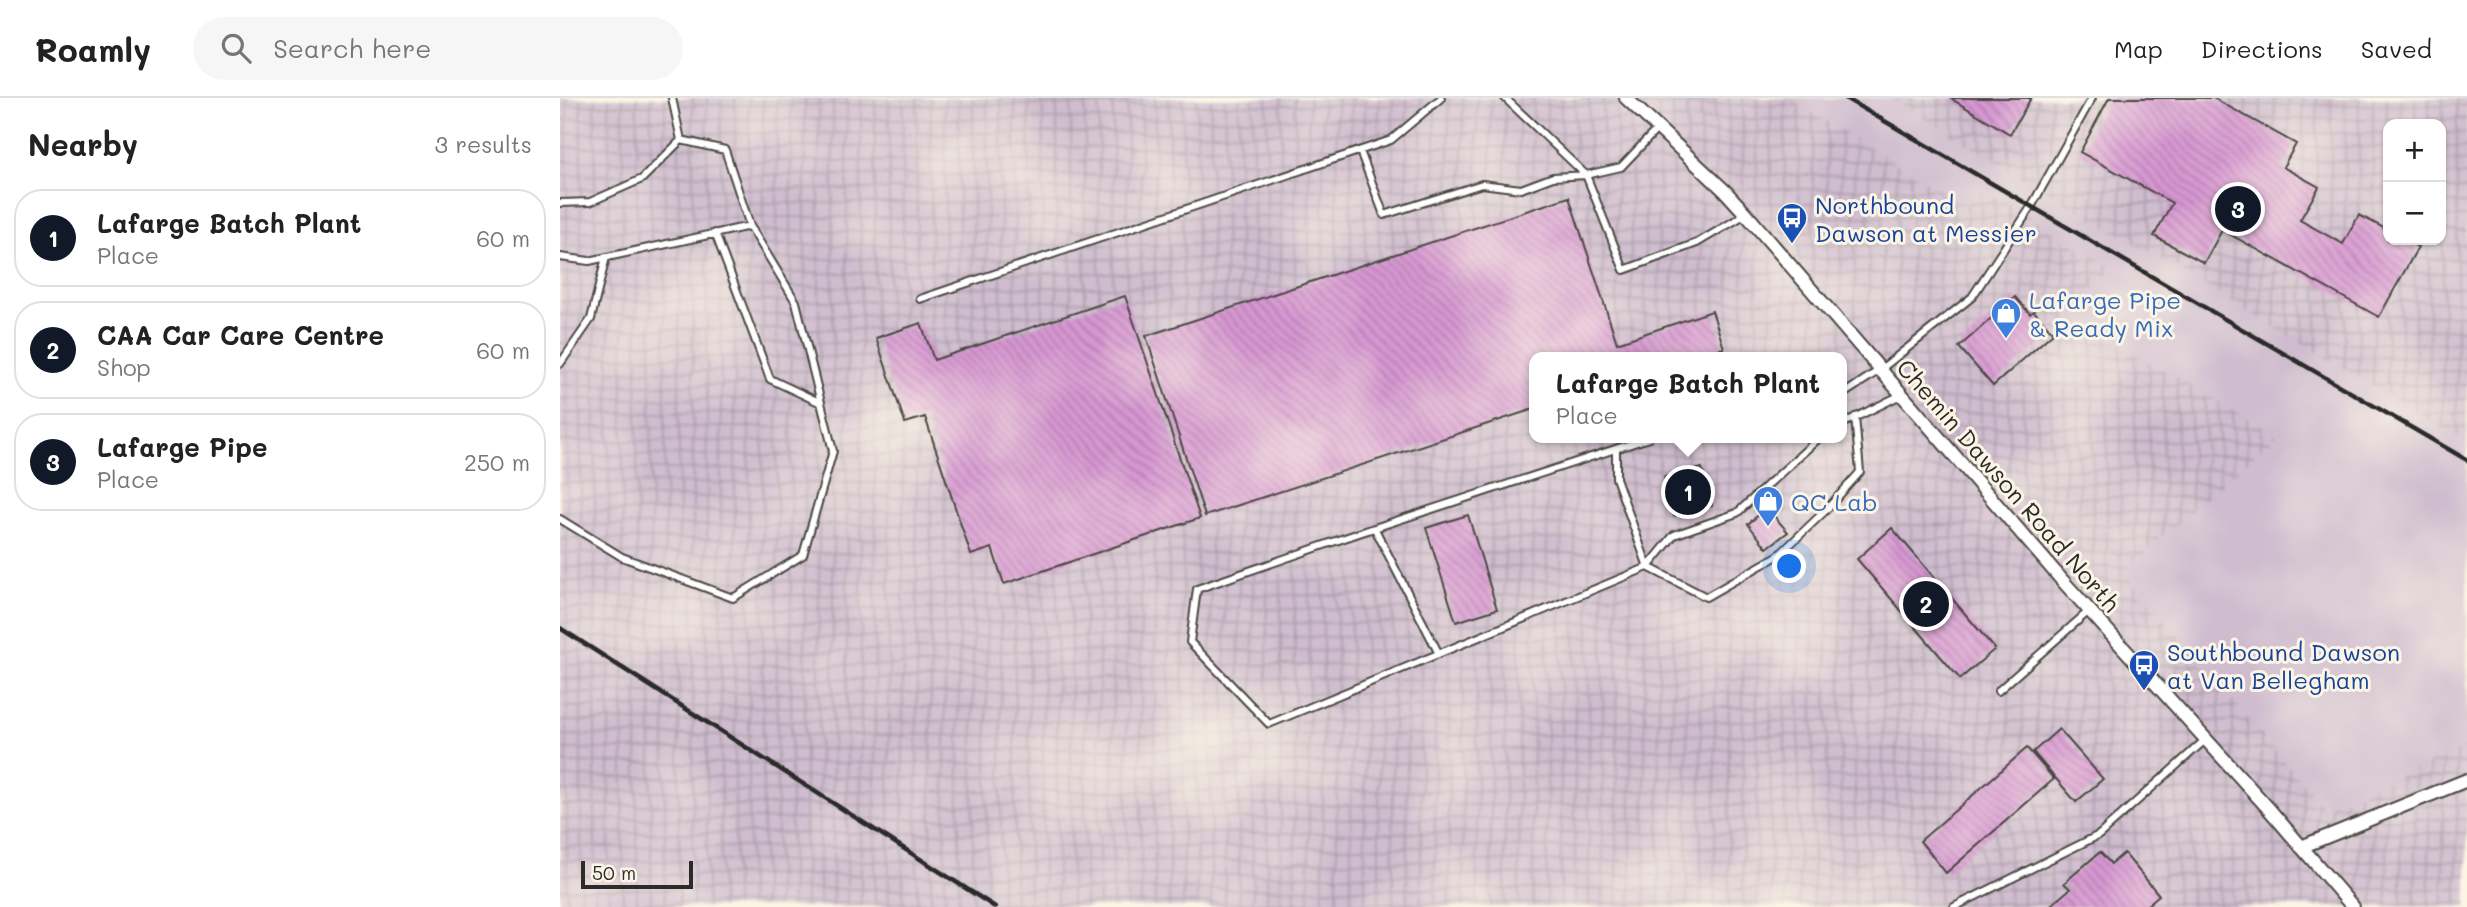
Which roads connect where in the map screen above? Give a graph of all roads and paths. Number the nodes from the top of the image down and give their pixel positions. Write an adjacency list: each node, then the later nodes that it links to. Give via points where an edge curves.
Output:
1 (672, 98): 7 (lane)
2 (1441, 98): 8 (lane, via 1391,140)
3 (1505, 98): 9 (lane)
4 (1626, 98): 6 (street, Chemin Dawson Road North)
5 (2092, 98): 18 (lane, via 2031,207 1972,297)
6 (1658, 128): 9 (lane, via 1621,167); 11 (street, Chemin Dawson Road North)
7 (681, 140): 10 (lane, via 642,179 590,202); 12 (lane, via 725,150)
8 (1360, 151): 9 (lane, via 1384,215 1482,184 1521,189 1553,177); 16 (lane)
9 (1586, 175): 11 (lane, via 1624,270 1698,243)
10 (560, 203)
11 (1746, 214): 18 (street, Chemin Dawson Road North)
12 (750, 226): 13 (lane); 21 (lane, via 796,302)
13 (715, 233): 15 (lane); 21 (lane, via 770,379)
14 (560, 257): 15 (lane, via 589,261)
15 (606, 257): 17 (lane, via 591,319)
16 (920, 299)
17 (560, 364)
18 (1881, 369): 19 (lane); 20 (street, Chemin Dawson Road North)
19 (1847, 392)
20 (1901, 395): 22 (lane); 30 (street, Chemin Dawson Road North)
21 (821, 403): 27 (lane, via 832,451 803,555 733,598 622,557)
22 (1855, 416): 23 (lane); 29 (lane, via 1860,472 1779,555 1706,597)
23 (1847, 421)
24 (1634, 443): 26 (lane)
25 (1814, 443): 29 (lane, via 1737,513 1674,535)
26 (1616, 449): 28 (lane); 29 (lane, via 1616,478)
27 (560, 519)
28 (1375, 529): 31 (lane); 31 (lane, via 1197,589 1190,642 1269,723)
29 (1648, 567): 31 (lane)
30 (2090, 610): 32 (lane); 33 (street, Chemin Dawson Road North)
31 (1439, 654)
32 (1998, 691)
33 (2206, 740): 35 (street, Chemin Dawson Road North); 36 (lane, via 2099,835)
34 (2467, 780): 35 (street)
35 (2301, 847): 37 (street, Chemin Dawson Road North)
36 (1954, 907)
37 (2353, 907)

